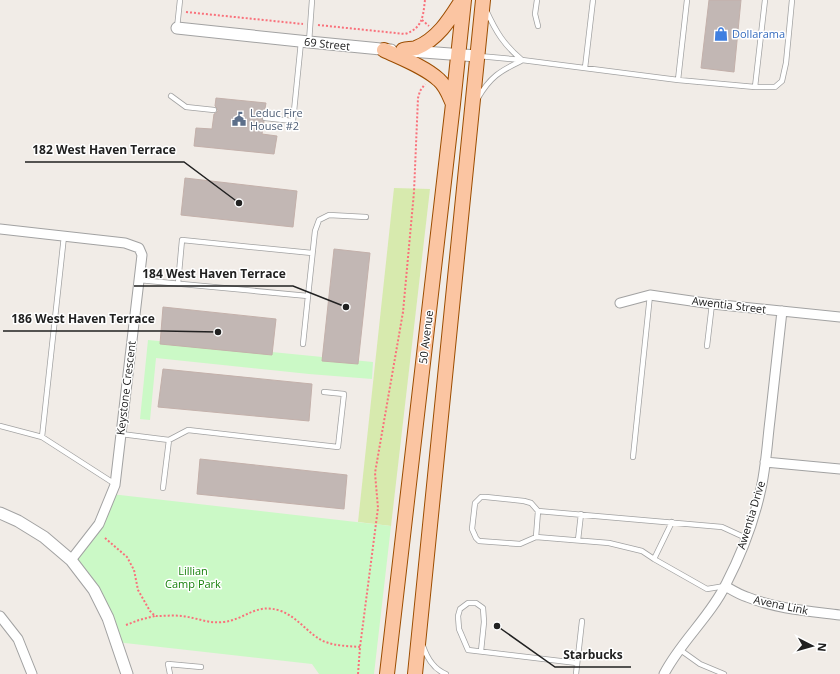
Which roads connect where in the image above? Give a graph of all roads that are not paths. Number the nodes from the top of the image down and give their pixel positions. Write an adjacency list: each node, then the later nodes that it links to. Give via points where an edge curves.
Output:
1 (180, 0): 11 (lane)
2 (312, 0): 12 (lane)
3 (463, 0): 14 (main road, via 438,33 420,46); 15 (main road, 50 Avenue)
4 (537, 0): 10 (lane, via 535,14)
5 (593, 0): 18 (lane)
6 (687, 0): 19 (lane)
7 (765, 0): 20 (lane)
8 (792, 0): 20 (lane, via 782,81 775,87)
9 (483, 2): 16 (main road, 50 Avenue); 17 (lane, via 496,30 511,51)
10 (538, 26)
11 (177, 28): 12 (street, 69 Street)
12 (305, 42): 13 (street, 69 Street); 25 (lane, via 293,121)
13 (384, 50): 14 (street, 69 Street); 22 (main road, via 434,75 446,88)
14 (403, 50): 15 (street, 69 Street)
15 (458, 55): 16 (street, 69 Street); 22 (main road, 50 Avenue)
16 (478, 56): 17 (lane); 24 (main road, 50 Avenue)
17 (522, 60): 18 (lane); 24 (lane, via 491,79 477,100)
18 (585, 68): 19 (lane)
19 (678, 80): 20 (lane)
20 (755, 87)
21 (171, 96): 23 (lane, via 186,107)
22 (453, 104): 71 (main road, 50 Avenue)
23 (214, 110)
24 (471, 117): 63 (main road, 50 Avenue)
25 (265, 118)
26 (366, 217): 29 (lane, via 329,214 319,220)
27 (0, 229): 28 (street, Keystone Crescent)
28 (64, 236): 30 (street, Keystone Crescent, via 125,243 139,248 142,255); 43 (lane)
29 (312, 253): 31 (lane, via 182,240); 33 (lane)
30 (139, 280): 31 (lane); 42 (street, Keystone Crescent)
31 (178, 284): 33 (lane)
32 (650, 294): 34 (street, Awentia Street); 35 (street, Awentia Street); 45 (lane)
33 (308, 296): 38 (lane)
34 (620, 303)
35 (712, 304): 36 (street, Awentia Street); 39 (lane)
36 (782, 311): 37 (street, Awentia Street); 46 (street, Awentia Drive)
37 (840, 318)
38 (303, 344)
39 (707, 346)
40 (324, 392): 44 (lane, via 344,394 338,446 188,430)
41 (0, 426): 43 (lane)
42 (121, 434): 44 (lane); 48 (street, Keystone Crescent)
43 (42, 437): 48 (lane)
44 (169, 440): 49 (lane)
45 (633, 457)
46 (766, 462): 47 (street); 55 (street, Awentia Drive)
47 (840, 469)
48 (115, 485): 58 (street, Keystone Crescent, via 99,524)
49 (163, 488)
50 (538, 511): 52 (lane); 54 (lane); 54 (lane, via 524,500 481,497 475,503 472,529 479,541 520,544)
51 (0, 513): 58 (street, via 44,537)
52 (581, 514): 53 (lane); 56 (lane)
53 (672, 522): 55 (lane, via 722,527); 57 (lane)
54 (536, 537): 56 (lane)
55 (746, 538): 59 (street, Awentia Drive)
56 (578, 540): 57 (lane, via 609,543 642,551)
57 (654, 559): 59 (lane, via 707,589)
58 (71, 560): 69 (street, via 94,590 108,618)
59 (725, 586): 60 (street, Avena Link, via 746,597 769,604); 64 (street, Awentia Drive, via 710,610)
60 (840, 615)
61 (0, 616): 68 (street, via 18,639)
62 (582, 621): 66 (lane)
63 (419, 635): 72 (main road, 50 Avenue); 73 (lane, via 426,656)
64 (679, 649): 75 (street, Awentia Drive); 76 (lane, via 700,664)
65 (481, 651): 65 (lane, via 468,650 458,629 460,608 468,603 476,603 483,608); 66 (lane)
66 (577, 663): 74 (lane)
67 (201, 667): 70 (lane, via 168,664)
68 (32, 674)
69 (127, 674)
70 (170, 674)
71 (387, 674)
72 (415, 674)
73 (446, 674)
74 (576, 674)
75 (664, 674)
76 (724, 674)

